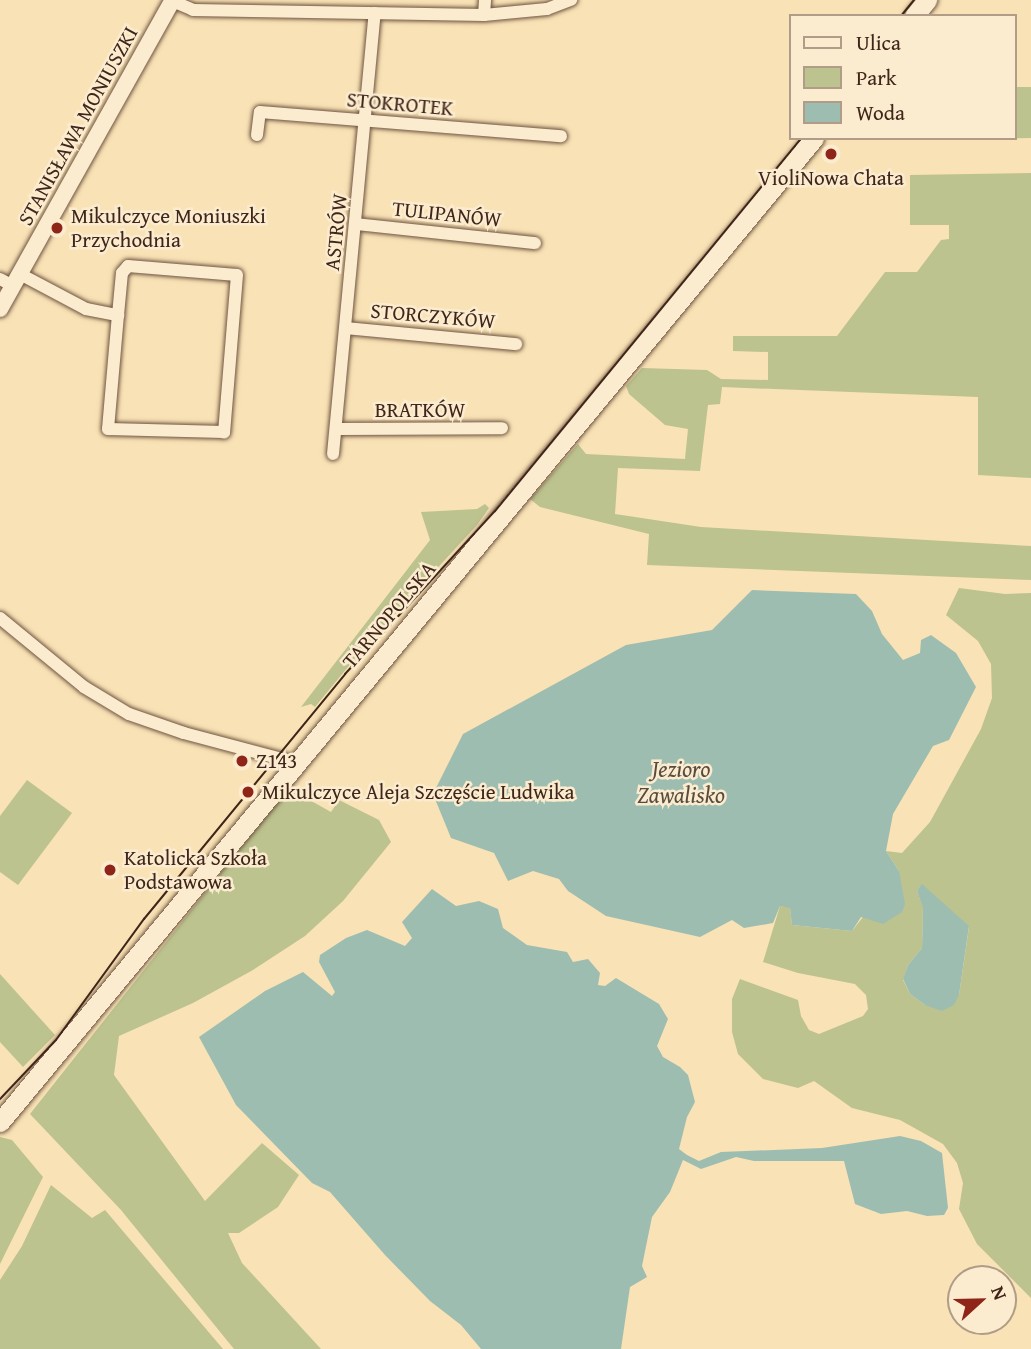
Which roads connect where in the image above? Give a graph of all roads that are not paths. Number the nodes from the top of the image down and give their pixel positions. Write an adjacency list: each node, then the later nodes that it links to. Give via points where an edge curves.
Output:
1 (485, 0): 7 (street)
2 (571, 0): 7 (street, via 547,9)
3 (927, 0): 6 (main road)
4 (172, 1): 5 (street, via 193,10); 14 (street, STANISŁAWA MONIUSZKI)
5 (375, 13): 7 (street); 8 (street, ASTRÓW)
6 (916, 14)
7 (484, 15)
8 (366, 120): 9 (street, STOKROTEK, via 260,112); 10 (street, STOKROTEK); 12 (street, ASTRÓW)
9 (257, 135)
10 (561, 136)
11 (812, 140): 23 (main road, TARNOPOLSKA)
12 (356, 224): 13 (street, TULIPANÓW); 17 (street, ASTRÓW)
13 (535, 243)
14 (11, 279): 15 (street, STANISŁAWA MONIUSZKI); 16 (street, via 94,313)
15 (0, 309)
16 (118, 315): 16 (street, via 122,273 128,266 237,275 224,432 108,429)
17 (346, 328): 18 (street, STORCZYKÓW); 20 (street, ASTRÓW)
18 (516, 344)
19 (502, 428): 20 (street, BRATKÓW)
20 (337, 429): 21 (street, ASTRÓW)
21 (333, 454)
22 (0, 618): 23 (street, via 73,679 129,714)
23 (297, 763): 24 (main road, TARNOPOLSKA)
24 (0, 1122)

